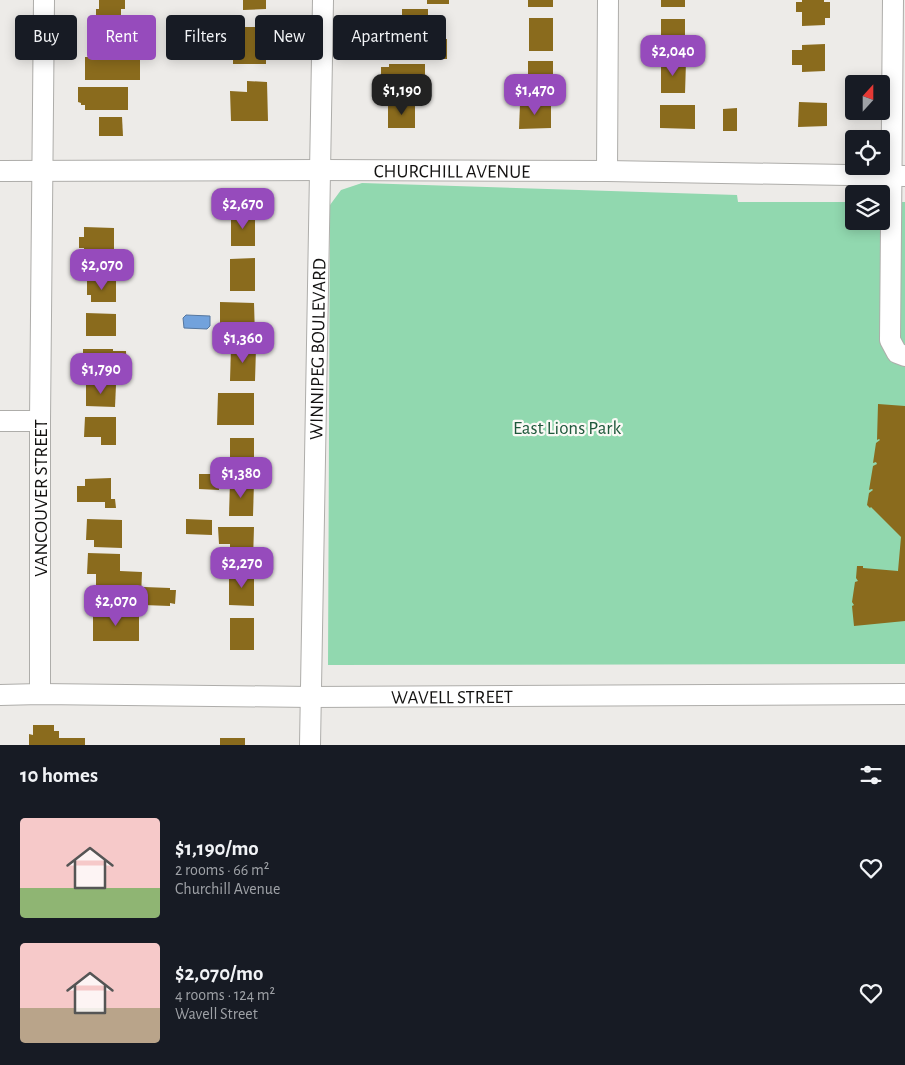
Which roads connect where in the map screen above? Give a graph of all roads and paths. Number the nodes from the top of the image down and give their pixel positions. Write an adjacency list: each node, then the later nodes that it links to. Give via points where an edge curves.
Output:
1 (44, 0): 7 (street, VANCOUVER STREET)
2 (324, 0): 5 (street, WINNIPEG BOULEVARD)
3 (608, 0): 8 (street)
4 (893, 0): 9 (street)
5 (321, 170): 7 (street, CHURCHILL AVENUE); 8 (street, CHURCHILL AVENUE); 16 (street, WINNIPEG BOULEVARD)
6 (0, 171): 7 (street, CHURCHILL AVENUE)
7 (43, 171): 12 (street, VANCOUVER STREET)
8 (607, 171): 9 (street, CHURCHILL AVENUE)
9 (898, 176): 10 (street, via 890,340 896,353)
10 (905, 356)
11 (0, 421): 12 (street)
12 (40, 421): 13 (street, VANCOUVER STREET)
13 (40, 694): 15 (street, WAVELL STREET); 16 (street, WAVELL STREET)
14 (905, 694): 16 (street, WAVELL STREET)
15 (0, 696)
16 (311, 697): 17 (street, WINNIPEG BOULEVARD)
17 (310, 745)

